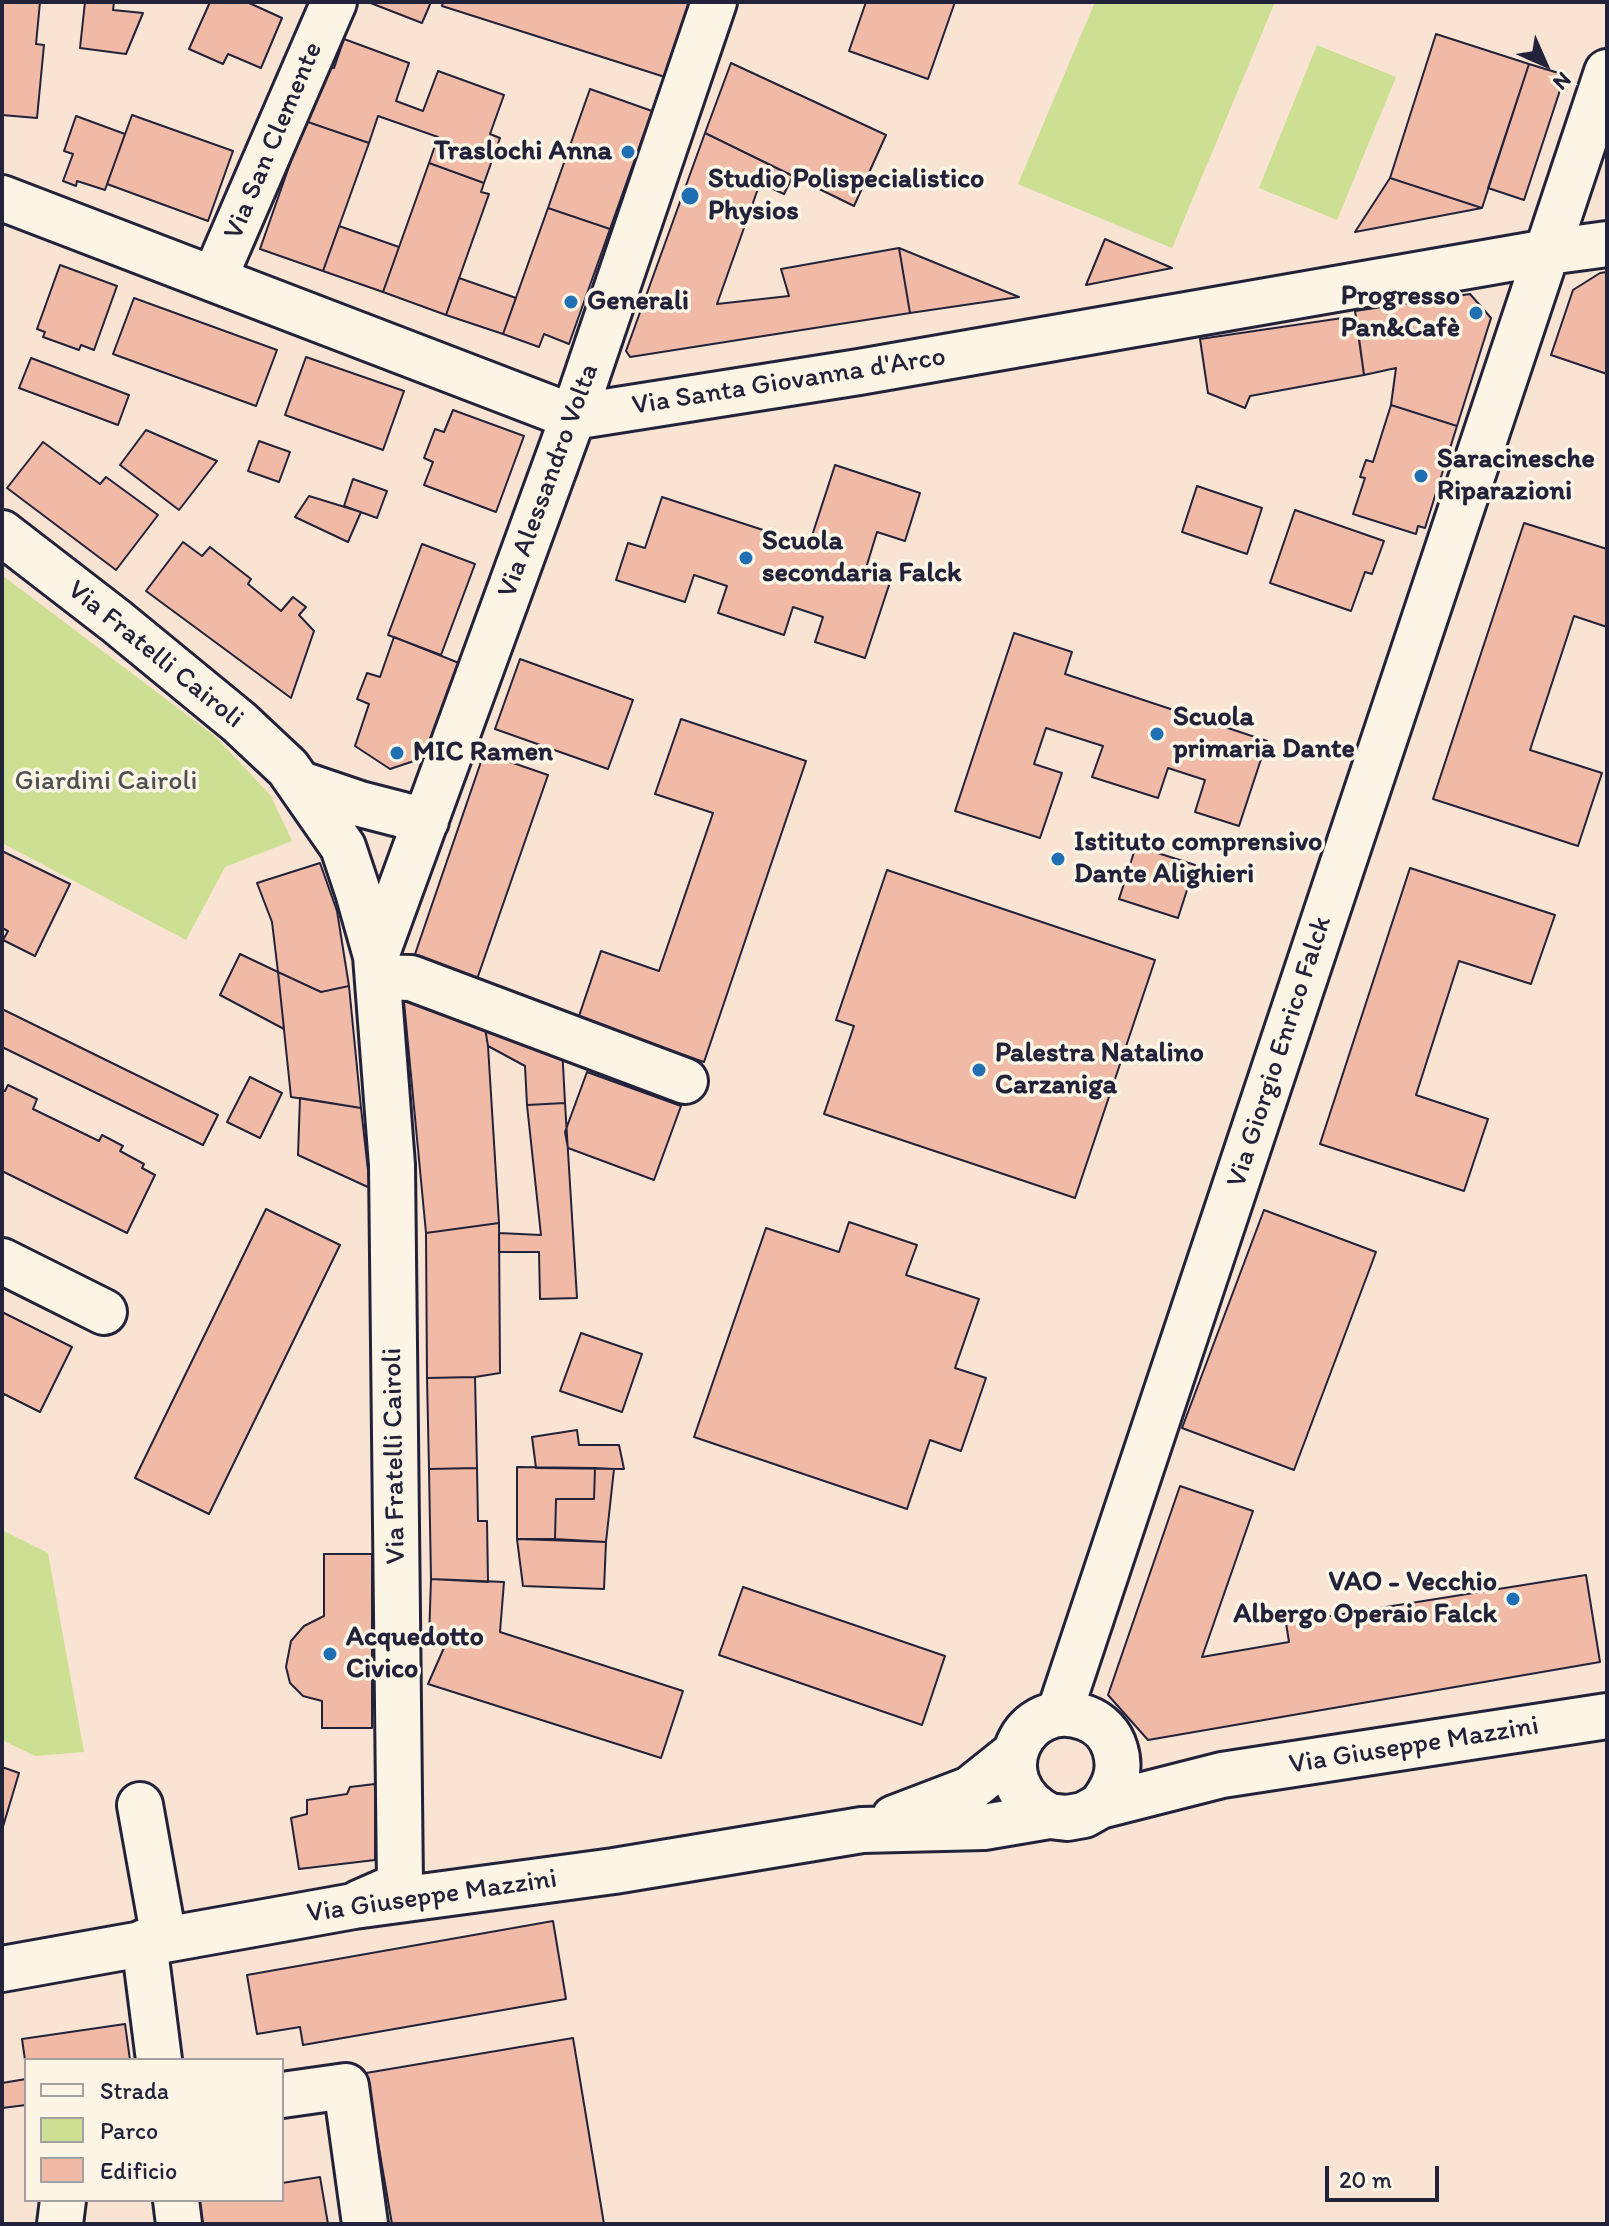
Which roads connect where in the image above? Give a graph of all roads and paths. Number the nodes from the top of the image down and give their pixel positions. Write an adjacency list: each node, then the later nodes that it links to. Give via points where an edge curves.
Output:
1 (334, 2): 7 (street, Via San Clemente)
2 (714, 2): 8 (street, Via Alessandro Volta)
3 (1607, 72): 6 (street, Via Giorgio Enrico Falck)
4 (2, 198): 7 (street)
5 (1607, 244): 6 (street, Via Santa Giovanna d'Arco)
6 (1548, 252): 8 (street, Via Santa Giovanna d'Arco); 16 (street, Via Giorgio Enrico Falck)
7 (214, 279): 8 (street)
8 (573, 417): 11 (street, Via Alessandro Volta)
9 (2, 533): 10 (street, Via Fratelli Cairoli, via 239,722)
10 (301, 784): 11 (street, Via Fratelli Cairoli); 12 (street, Via Fratelli Cairoli, via 343,847)
11 (426, 821): 12 (street, Via Alessandro Volta)
12 (377, 967): 13 (street); 25 (street, Via Fratelli Cairoli, via 392,1165 400,1885)
13 (685, 1081)
14 (2, 1261): 15 (street)
15 (104, 1312)
16 (1059, 1714): 18 (street, Via Giuseppe Mazzini, via 1031,1727); 19 (street, via 1076,1714 1105,1730)
17 (1607, 1716): 20 (street, Via Giuseppe Mazzini)
18 (1015, 1753): 23 (street, via 1016,1784 1035,1808); 24 (street, Via Giuseppe Mazzini, via 970,1789)
19 (1118, 1761): 20 (street, Via Giuseppe Mazzini); 22 (street, via 1111,1793)
20 (1222, 1775): 22 (street, Via Giuseppe Mazzini)
21 (140, 1805): 26 (street)
22 (1100, 1806): 23 (street, Via Giuseppe Mazzini, via 1084,1815)
23 (1049, 1816): 24 (street, Via Giuseppe Mazzini, via 984,1827)
24 (862, 1830): 25 (street, Via Giuseppe Mazzini)
25 (354, 1906): 26 (street, Via Giuseppe Mazzini)
26 (154, 1941): 27 (street, Via Giuseppe Mazzini); 28 (street, via 151,2004)
27 (2, 1969)
28 (159, 2058)
29 (284, 2095): 34 (street, via 346,2086)
30 (63, 2202): 32 (street)
31 (176, 2202): 33 (street)
32 (60, 2224)
33 (179, 2224)
34 (365, 2224)

